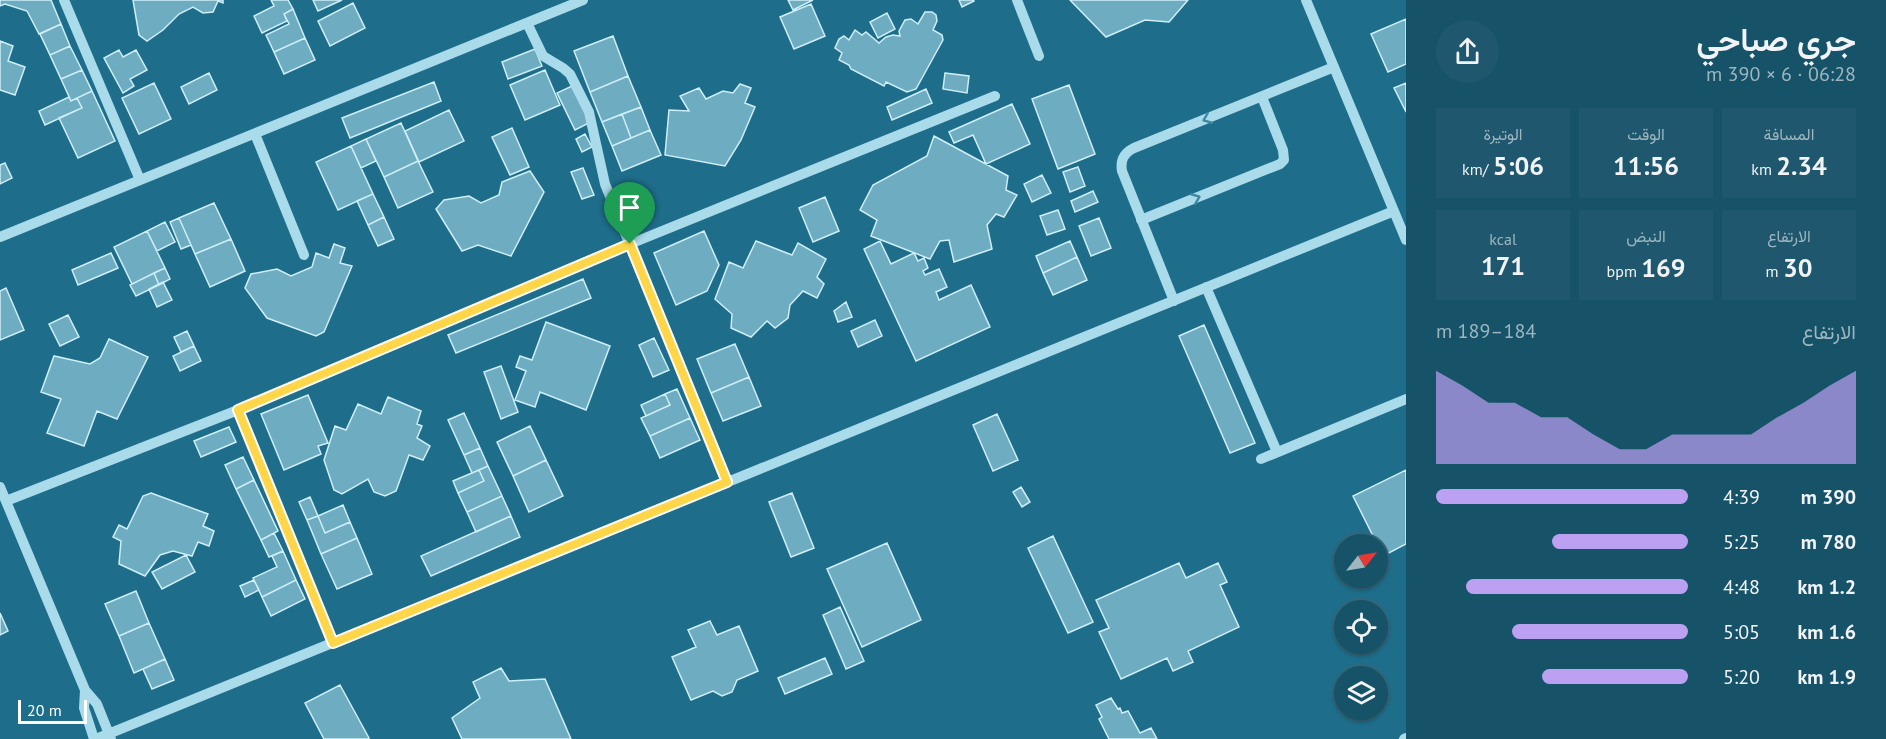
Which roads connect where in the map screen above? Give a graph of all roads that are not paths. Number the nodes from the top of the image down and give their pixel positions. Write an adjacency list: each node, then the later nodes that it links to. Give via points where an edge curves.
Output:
1 (64, 0): 11 (street)
2 (584, 0): 5 (street)
3 (1017, 0): 6 (street)
4 (1306, 0): 7 (street)
5 (527, 23): 10 (street); 16 (street, via 543,56 570,74 589,112 600,171)
6 (1039, 56)
7 (1334, 67): 9 (street); 12 (street)
8 (995, 96): 16 (street)
9 (1262, 97): 13 (street, one-way to 13, via 1128,151 1122,171); 13 (street, one-way to 9, via 1284,160)
10 (255, 134): 11 (street); 17 (street)
11 (140, 180): 14 (street)
12 (1394, 211): 15 (street); 18 (street)
13 (1141, 220): 19 (street)
14 (0, 237)
15 (1406, 240)
16 (630, 244): 21 (street); 24 (street)
17 (304, 255)
18 (1206, 287): 19 (street); 22 (street)
19 (1174, 301): 24 (street)
20 (1406, 399): 22 (street)
21 (238, 410): 26 (street); 27 (street)
22 (1277, 452): 23 (street)
23 (1261, 459)
24 (727, 482): 27 (street)
25 (0, 487): 26 (street)
26 (6, 501): 28 (street)
27 (333, 643): 29 (street)
28 (85, 690): 29 (street, via 97,704); 30 (street, via 84,708)
29 (110, 736): 30 (street)
30 (95, 739)

